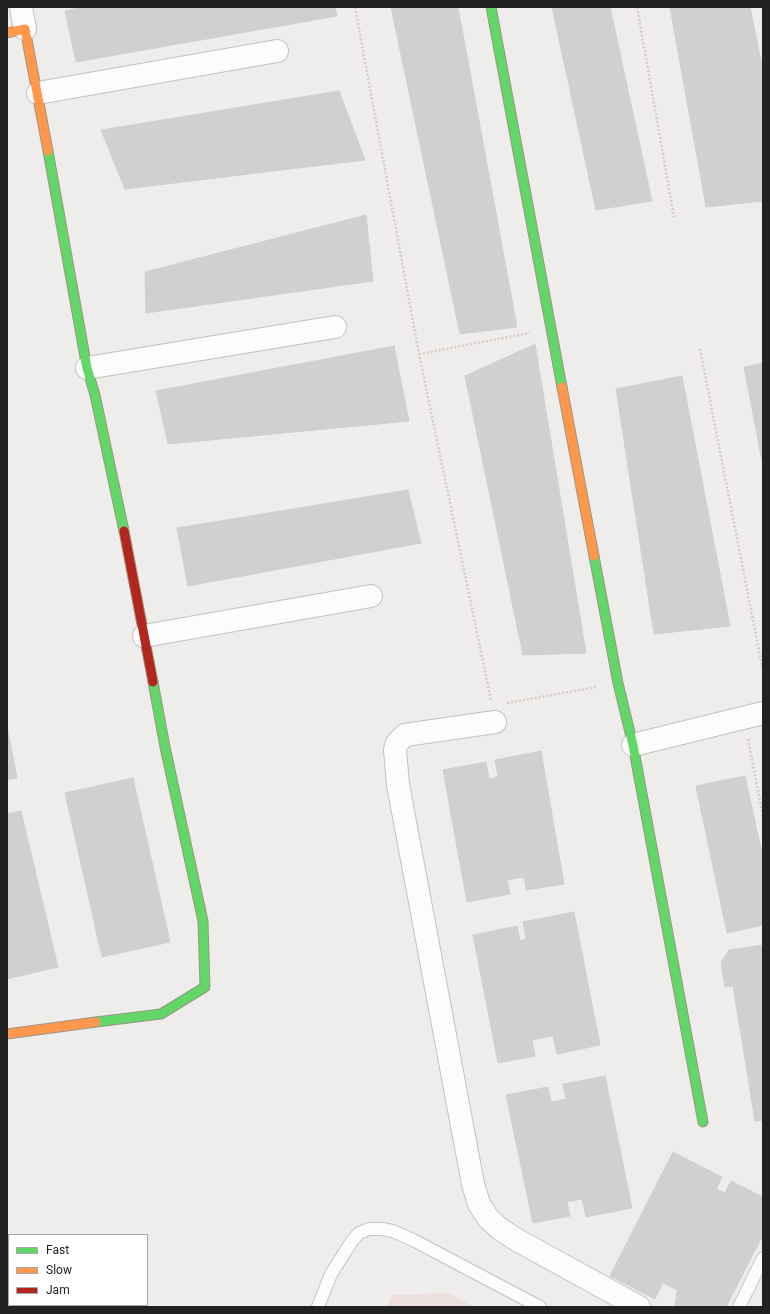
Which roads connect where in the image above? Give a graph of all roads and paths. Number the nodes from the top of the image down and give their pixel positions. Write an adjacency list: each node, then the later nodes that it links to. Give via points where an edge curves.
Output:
1 (21, 7): 5 (street)
2 (355, 7): 12 (path)
3 (491, 7): 10 (street)
4 (637, 7): 8 (path)
5 (16, 31): 7 (street)
6 (276, 51): 7 (street)
7 (38, 93): 13 (street)
8 (674, 217)
9 (335, 327): 13 (street)
10 (552, 329): 12 (path); 17 (street)
11 (700, 349): 16 (path)
12 (419, 354): 18 (path)
13 (87, 368): 15 (street, via 95,395)
14 (371, 596): 15 (street)
15 (144, 636): 22 (street, via 203,921 205,987 161,1014)
16 (763, 671)
17 (618, 683): 18 (path); 20 (street)
18 (496, 711): 27 (street, via 405,735 397,743 395,750 398,785 472,1184 483,1211 500,1229)
19 (753, 715): 20 (street); 21 (path)
20 (632, 745): 23 (street)
21 (763, 817)
22 (7, 1034)
23 (703, 1122)
24 (763, 1258): 28 (lane)
25 (318, 1307): 26 (lane, via 331,1274 352,1241 359,1233 369,1229 393,1231 415,1241)
26 (540, 1307)
27 (639, 1307)
28 (739, 1307)

